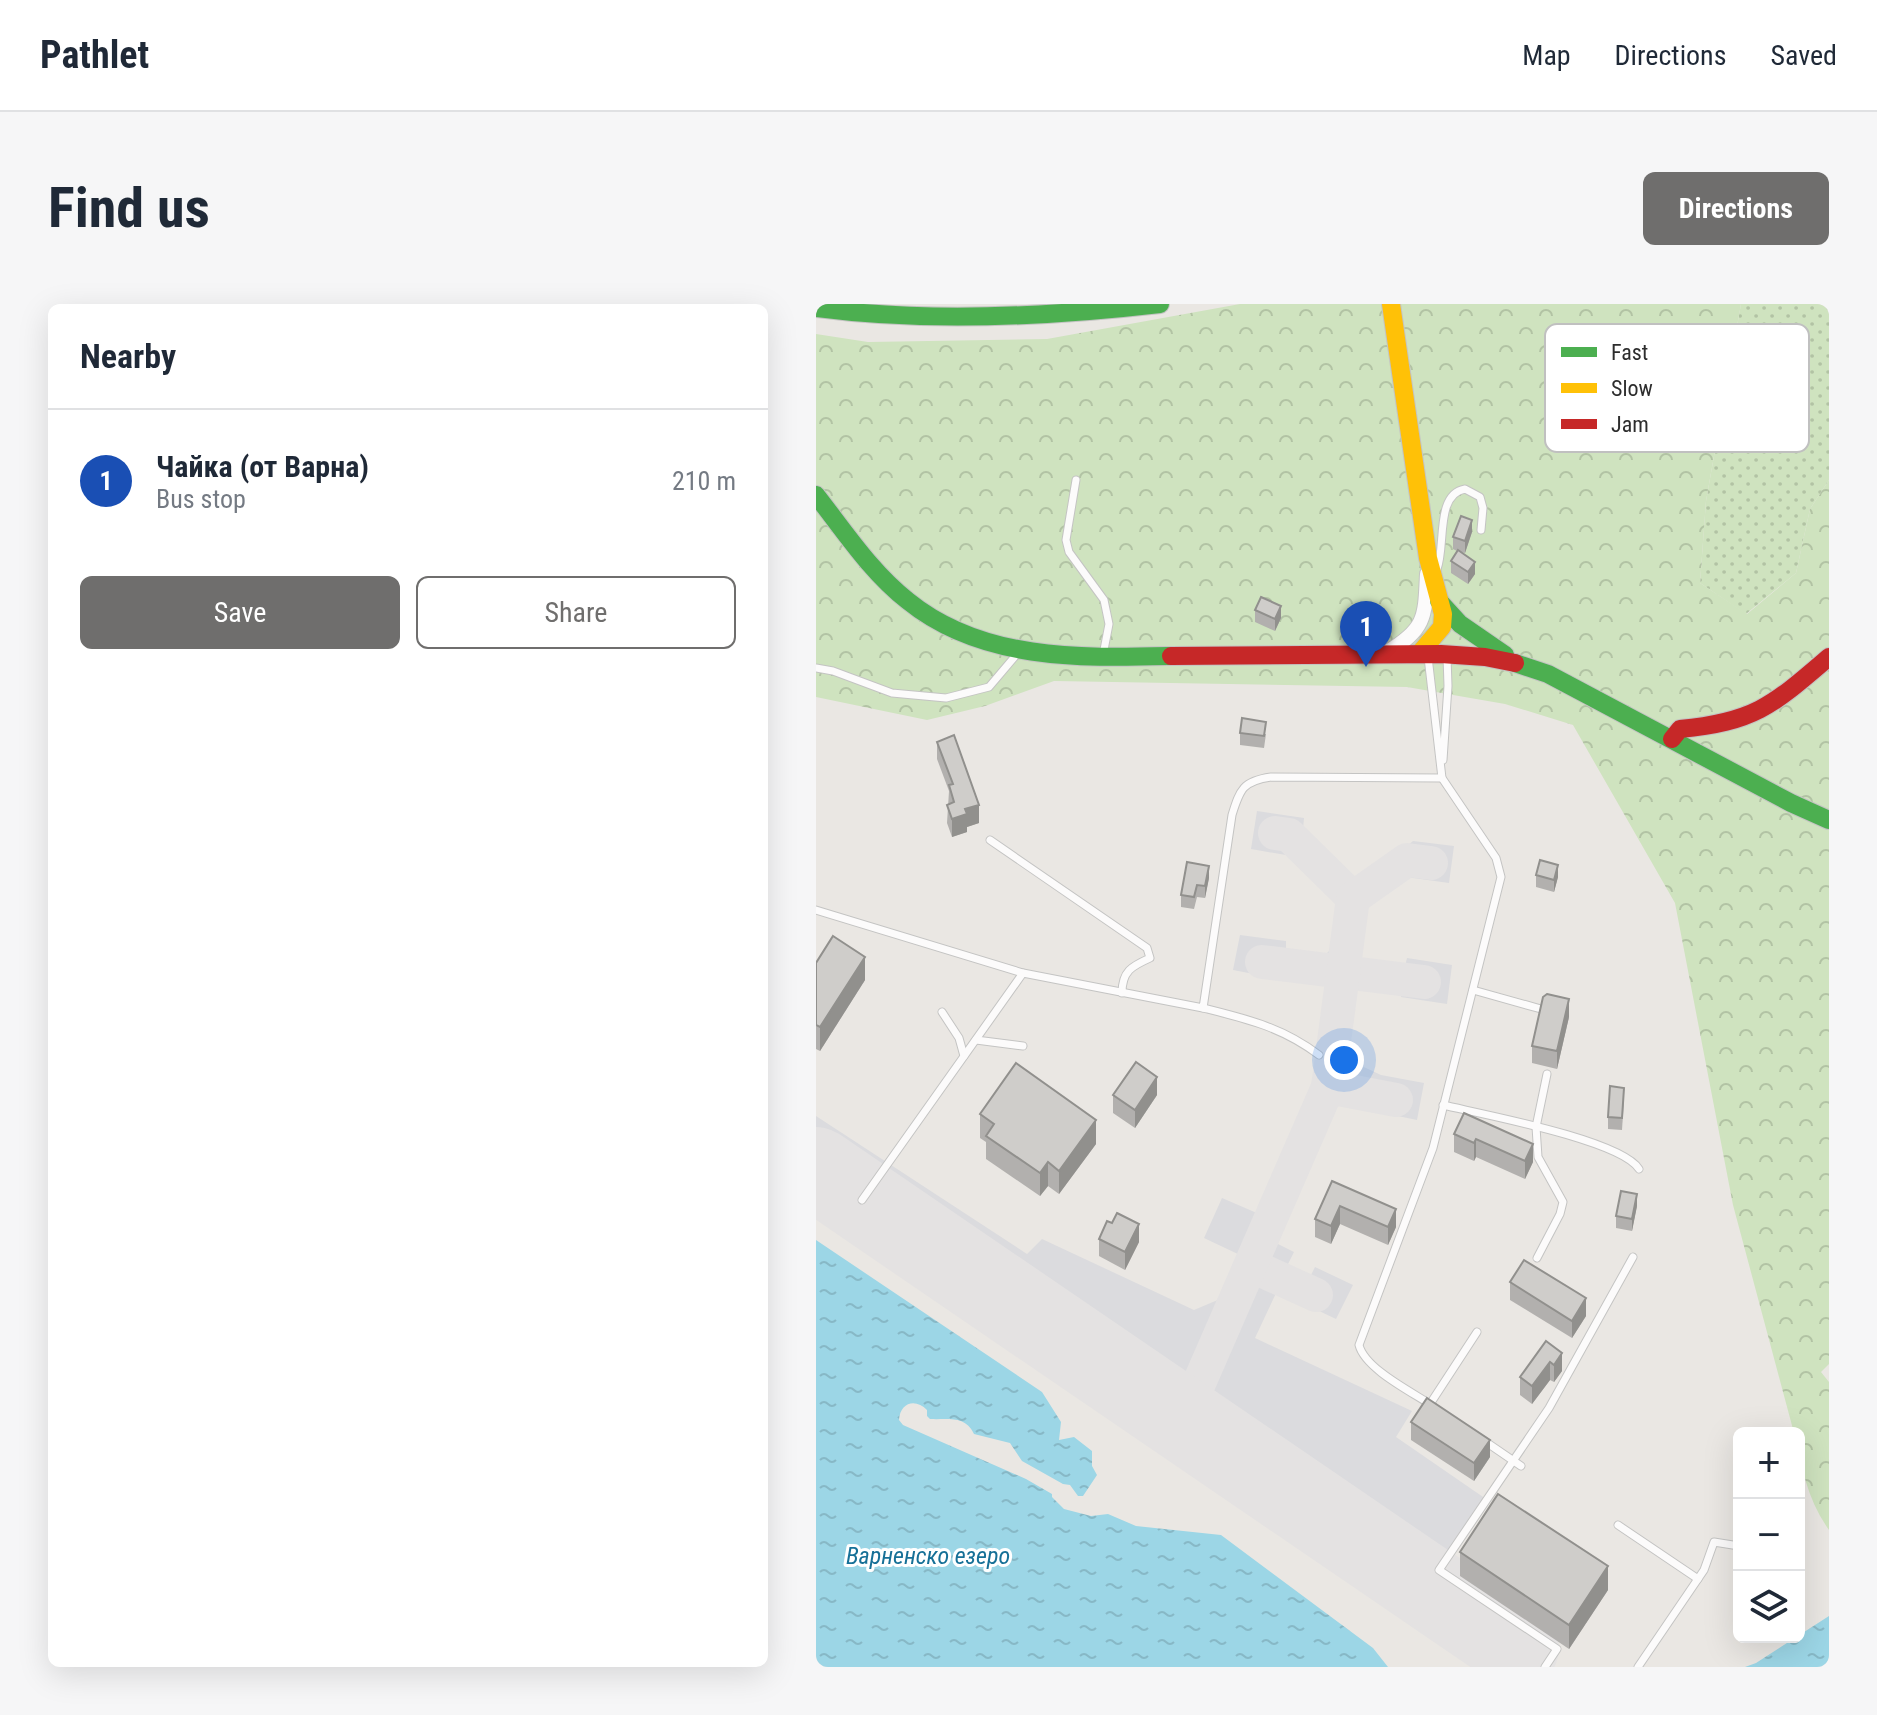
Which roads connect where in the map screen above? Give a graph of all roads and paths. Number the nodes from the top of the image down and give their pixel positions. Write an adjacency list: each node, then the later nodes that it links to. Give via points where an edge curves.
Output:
1 (1160, 304): 3 (main road, via 999,316)
2 (1391, 304): 7 (main road)
3 (816, 308)
4 (1076, 480): 14 (lane, via 1066,540 1104,600 1109,624)
5 (816, 495): 11 (main road, via 880,576 919,611 954,632)
6 (1481, 530): 8 (lane, via 1480,497 1465,489 1454,492 1447,501)
7 (1428, 558): 8 (main road); 10 (street)
8 (1433, 578): 9 (main road)
9 (1439, 601): 12 (main road, via 1442,627); 16 (main road, via 1460,624)
10 (1421, 621): 12 (street); 13 (street, via 1415,634)
11 (1019, 650): 14 (main road); 17 (lane, via 989,687 946,698 892,693)
12 (1432, 652): 13 (main road); 16 (main road); 19 (lane); 19 (lane, via 1448,686)
13 (1384, 654): 14 (main road)
14 (1102, 657)
15 (1829, 657): 18 (main road, via 1743,718 1680,729)
16 (1512, 660): 18 (main road)
17 (816, 668)
18 (1672, 739): 20 (main road)
19 (1442, 778): 24 (lane, via 1501,868); 26 (lane, via 1271,777 1252,780 1239,792)
20 (1829, 820)
21 (990, 840): 25 (lane, via 1147,948 1150,958 1125,973)
22 (816, 910): 23 (lane)
23 (1023, 973): 25 (lane); 29 (lane)
24 (1473, 990): 27 (lane); 34 (lane)
25 (1122, 993): 26 (lane)
26 (1203, 1008): 31 (lane, via 1274,1027)
27 (1541, 1009)
28 (942, 1012): 32 (lane)
29 (976, 1040): 30 (lane); 32 (lane)
30 (1023, 1046)
31 (1319, 1055)
32 (964, 1056): 37 (lane)
33 (1547, 1074): 35 (lane)
34 (1443, 1105): 35 (lane); 41 (lane, via 1433,1148 1359,1345 1373,1366)
35 (1536, 1127): 36 (lane, via 1616,1152); 39 (lane, via 1538,1157 1563,1202)
36 (1639, 1169)
37 (862, 1200)
38 (1633, 1257): 44 (lane, via 1549,1408)
39 (1537, 1258)
40 (1477, 1332): 41 (lane)
41 (1430, 1404): 42 (lane)
42 (1442, 1412)
43 (1477, 1436): 44 (lane)
44 (1512, 1460): 45 (lane); 49 (lane, via 1439,1570 1557,1649)
45 (1521, 1466)
46 (1618, 1525): 48 (lane)
47 (1733, 1545): 48 (lane, via 1714,1542)
48 (1698, 1579): 50 (lane)
49 (1545, 1667)
50 (1638, 1667)

